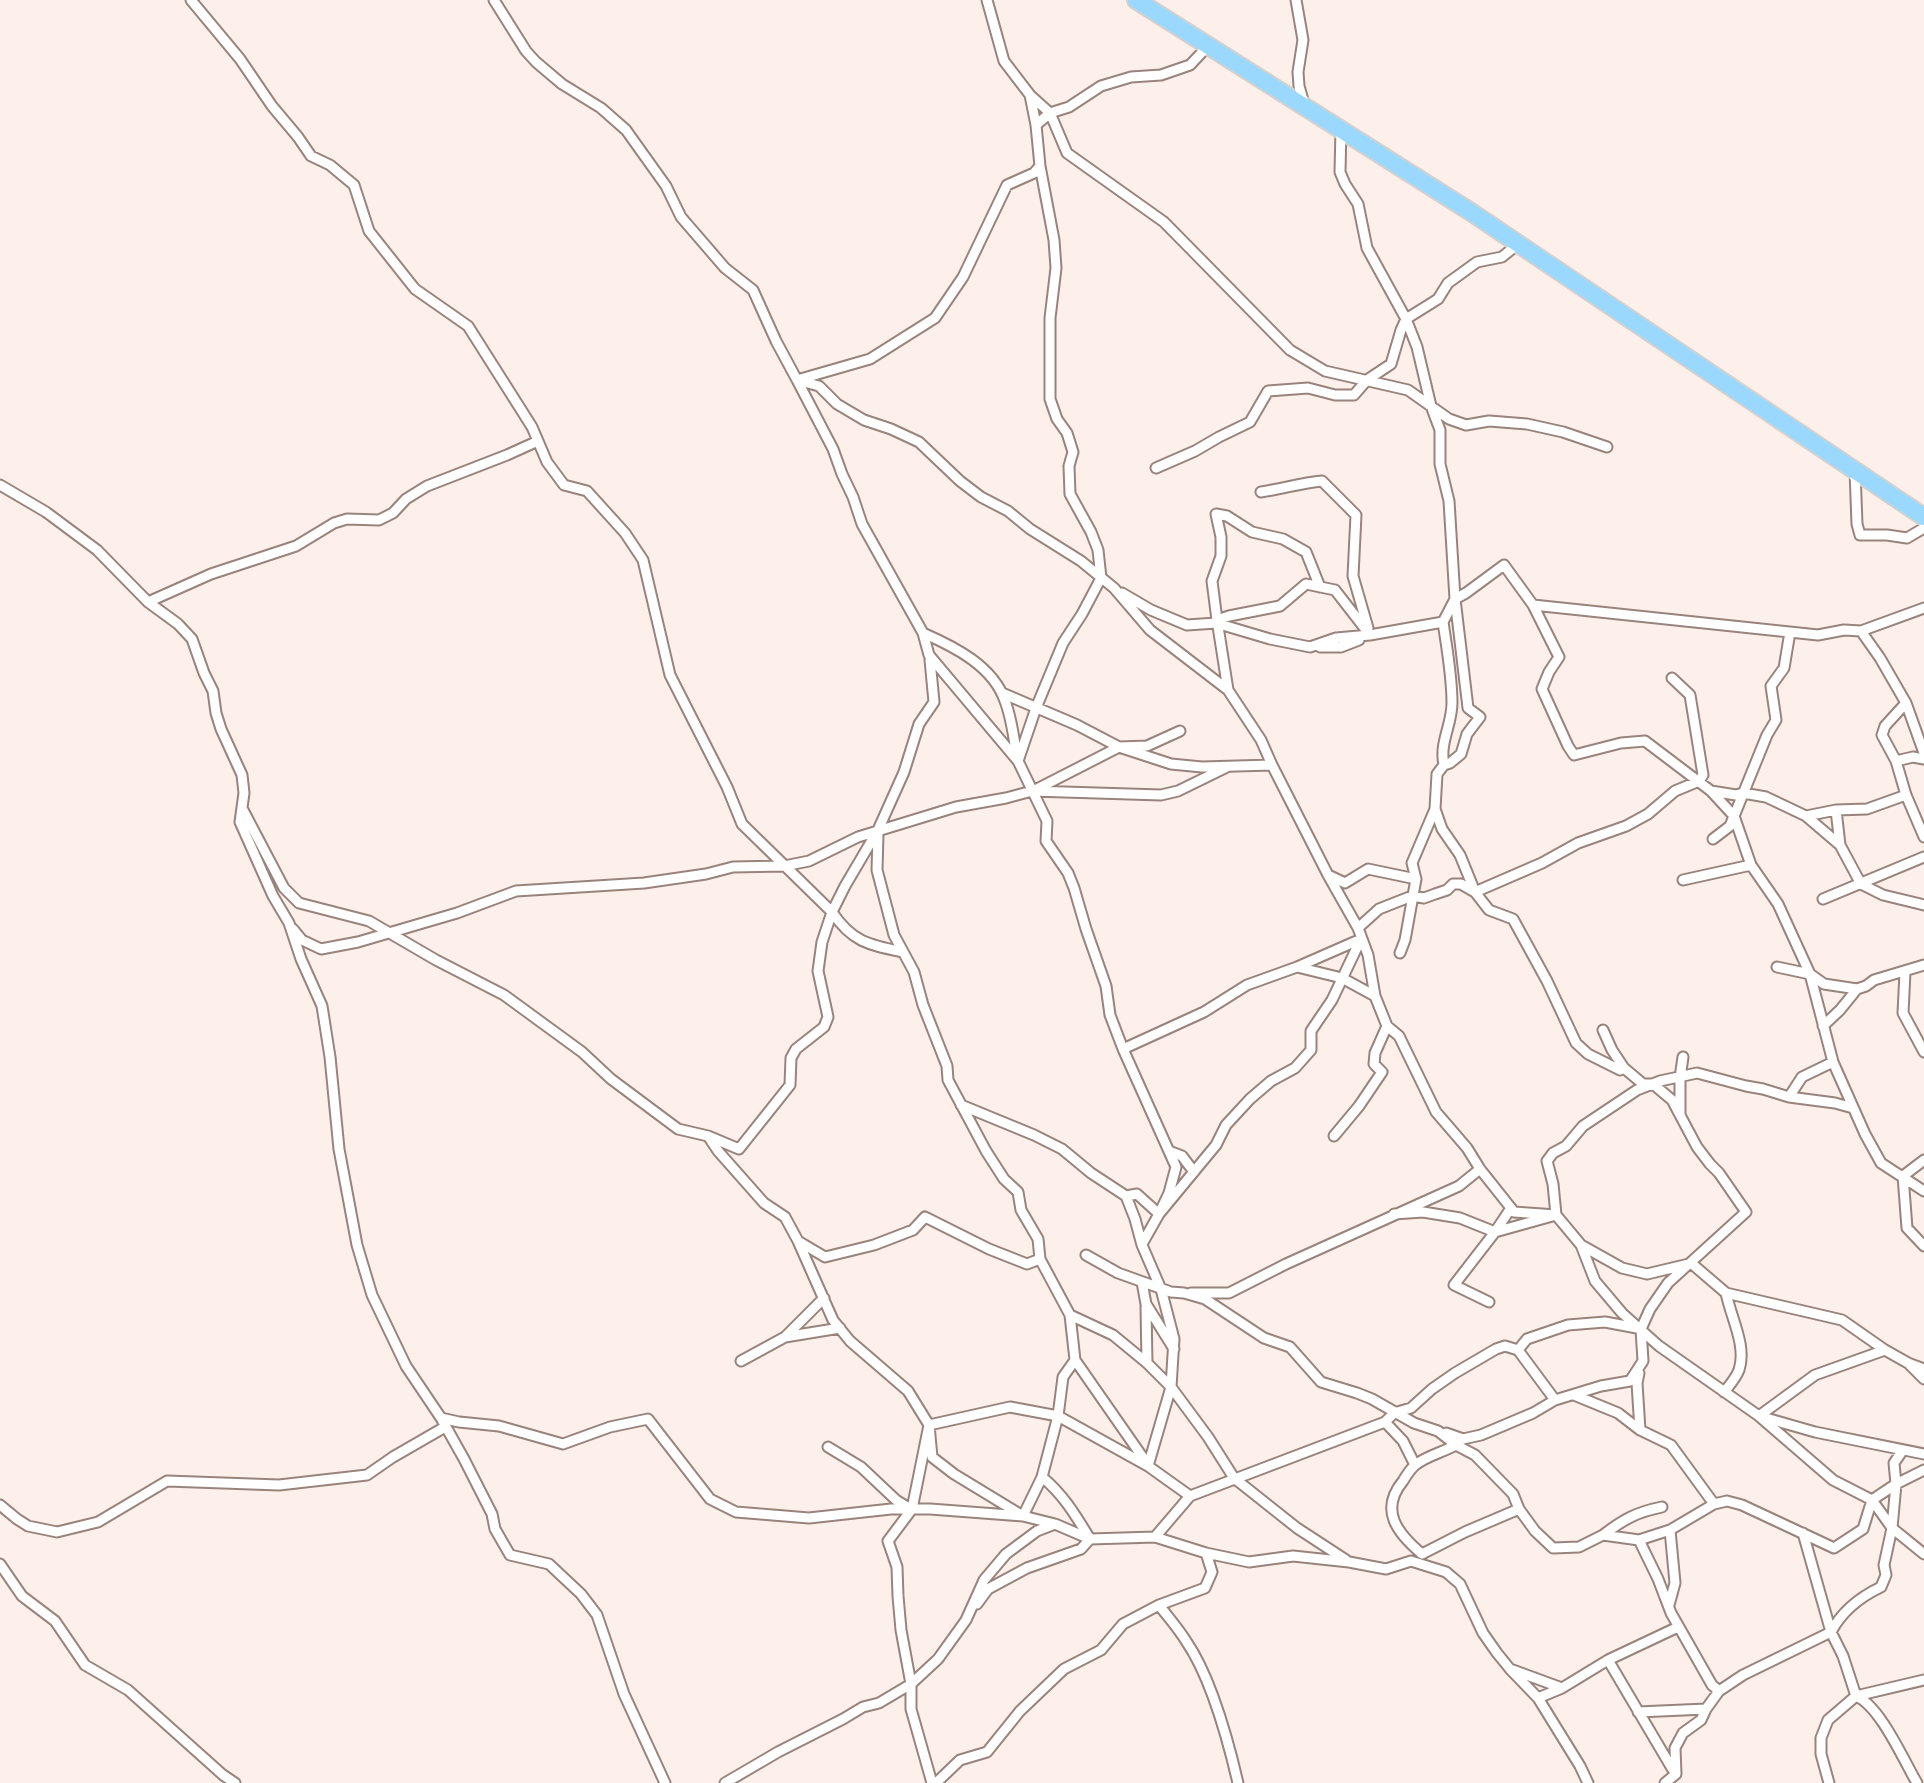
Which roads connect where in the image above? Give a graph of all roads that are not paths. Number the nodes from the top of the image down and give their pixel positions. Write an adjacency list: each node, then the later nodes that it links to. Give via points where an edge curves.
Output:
1 (191, 0): 18 (street, via 311,156 354,185 369,231 415,289 468,326)
2 (494, 0): 15 (street, via 536,62 626,130 681,217 725,268 753,290)
3 (987, 0): 7 (street, via 1004,61)
4 (1136, 0): 6 (highway)
5 (1296, 0): 8 (street, via 1303,40 1299,86)
6 (1208, 46): 8 (highway); 9 (street, via 1190,65 1101,86)
7 (1030, 95): 9 (street); 10 (street)
8 (1305, 107): 11 (highway)
9 (1050, 113): 10 (street); 16 (street, via 1067,153 1164,222 1290,350 1325,371)
10 (1036, 125): 12 (street)
11 (1341, 129): 13 (highway); 14 (street, via 1340,172 1358,204 1367,248)
12 (1040, 166): 15 (street, via 1007,185 963,277 935,318 870,359); 26 (street, via 1056,268 1050,399 1073,452 1070,494 1098,550)
13 (1518, 244): 14 (street, via 1502,257 1477,262 1448,283 1438,299); 21 (highway)
14 (1406, 319): 16 (street, via 1391,364); 17 (street)
15 (797, 380): 26 (street, via 819,386 864,420 919,442 960,481); 37 (street, via 833,449 862,524)
16 (1367, 380): 17 (street, via 1408,390); 20 (street, via 1354,395 1308,388 1268,391 1250,422)
17 (1431, 406): 19 (street, via 1466,425 1527,424); 29 (street, via 1440,430 1440,464 1449,501)
18 (538, 441): 30 (street, via 427,486 379,520 334,523 296,546); 69 (street, via 564,485 587,491 643,560 670,675 742,824)
19 (1607, 447)
20 (1156, 468)
21 (1855, 471): 24 (highway); 25 (street, via 1860,535 1907,538)
22 (0, 485): 30 (street, via 97,550)
23 (1261, 492): 38 (street, via 1322,481 1356,515 1353,576)
24 (1924, 517)
25 (1924, 528)
26 (1101, 578): 28 (street); 44 (street, via 1063,643)
27 (1320, 587): 33 (street, via 1306,584 1280,606); 33 (street, via 1306,552 1216,514 1221,556 1212,581); 38 (street, via 1335,590)
28 (1114, 588): 33 (street, via 1187,625); 41 (street, via 1150,630)
29 (1455, 599): 31 (street, via 1504,565); 34 (street); 51 (street, via 1468,708 1480,717 1461,754)
30 (148, 602): 58 (street, via 192,639 242,775)
31 (1533, 605): 36 (street); 53 (street, via 1559,657 1542,689 1574,755 1645,741)
32 (1924, 608): 35 (street)
33 (1216, 622): 38 (street, via 1310,647 1341,647); 41 (street)
34 (1443, 622): 38 (street); 51 (street, via 1452,707)
35 (1861, 631): 36 (street); 43 (street)
36 (1790, 632): 56 (street, via 1784,668 1771,686 1776,720)
37 (923, 633): 39 (street); 42 (street, via 966,655)
38 (1370, 635)
39 (929, 655): 48 (street); 63 (street, via 934,702 919,724)
40 (1672, 678): 53 (street, via 1690,695 1703,775)
41 (1228, 690): 50 (street)
42 (1002, 693): 44 (street); 48 (street)
43 (1906, 703): 47 (street); 49 (street, via 1882,735)
44 (1036, 708): 46 (street); 48 (street)
45 (1180, 731): 46 (street, via 1147,746)
46 (1119, 747): 52 (street, via 1171,764); 54 (street)
47 (1924, 756): 49 (street)
48 (1018, 761): 54 (street)
49 (1896, 761): 57 (street)
50 (1272, 765): 52 (street); 70 (street)
51 (1444, 765): 59 (street, via 1437,774)
52 (1227, 767): 54 (street, via 1161,795)
53 (1699, 781): 55 (street); 74 (street, via 1675,791 1626,826)
54 (1032, 791): 63 (street); 96 (street, via 1047,821 1046,841 1074,888)
55 (1711, 791): 56 (street); 61 (street)
56 (1743, 793): 61 (street); 62 (street, via 1766,797)
57 (1906, 795): 60 (street, via 1867,809); 64 (street)
58 (242, 808): 79 (street, via 240,822); 81 (street, via 284,888 299,903 369,921)
59 (1435, 809): 71 (street, via 1412,863); 74 (street)
60 (1836, 810): 62 (street); 66 (street)
61 (1734, 816): 65 (street); 68 (street)
62 (1806, 816): 66 (street)
63 (878, 830): 69 (street, via 809,861); 78 (street); 83 (street, via 877,870)
64 (1924, 837)
65 (1713, 839)
66 (1840, 845): 73 (street)
67 (1924, 857): 73 (street)
68 (1751, 865): 72 (street); 89 (street, via 1778,904)
69 (784, 866): 78 (street); 81 (street, via 516,891)
70 (1328, 875): 71 (street, via 1345,883 1368,869); 80 (street)
71 (1416, 879): 75 (street)
72 (1683, 880)
73 (1861, 884): 76 (street); 77 (street)
74 (1475, 892): 75 (street, via 1453,884 1424,898); 99 (street, via 1489,910 1513,919 1576,1043 1588,1054)
75 (1412, 896): 80 (street, via 1379,909); 84 (street)
76 (1823, 899)
77 (1923, 904)
78 (832, 912): 83 (street, via 843,928 869,945); 107 (street, via 818,971 828,1017 824,1027 796,1049 790,1085 739,1149)
79 (289, 923): 81 (street, via 302,940 321,949); 156 (street, via 322,1006 339,1149 372,1295 406,1366)
80 (1358, 928): 82 (street)
81 (389, 932): 107 (street, via 528,1011 678,1129)
82 (1361, 939): 86 (street); 90 (street); 92 (street)
83 (903, 952): 104 (street)
84 (1400, 953)
85 (1924, 965): 88 (street)
86 (1297, 967): 90 (street); 96 (street, via 1247,985 1204,1012)
87 (1777, 967): 89 (street)
88 (1905, 972): 91 (street); 97 (street, via 1903,1013)
89 (1810, 974): 91 (street, via 1824,984); 94 (street)
90 (1342, 978): 92 (street); 112 (street, via 1311,1031 1311,1050 1295,1068 1250,1099)
91 (1857, 989): 94 (street)
92 (1375, 996): 93 (street)
93 (1387, 1026): 108 (street, via 1375,1053 1374,1064 1382,1072); 111 (street, via 1399,1036 1436,1112)
94 (1823, 1026): 98 (street)
95 (1603, 1030): 99 (street)
96 (1123, 1049): 109 (street)
97 (1924, 1052)
98 (1833, 1062): 103 (street, via 1802,1077); 105 (street)
99 (1624, 1068): 102 (street, via 1643,1084)
100 (1697, 1073): 101 (street); 101 (street, via 1683,1057); 103 (street)
101 (1680, 1078): 102 (street); 106 (street)
102 (1653, 1084): 106 (street, via 1672,1100); 119 (street, via 1583,1126 1547,1161)
103 (1789, 1097): 105 (street)
104 (961, 1105): 115 (street, via 1062,1149); 126 (street, via 1004,1179 1018,1192 1021,1210 1038,1239)
105 (1853, 1108): 113 (street, via 1881,1163)
106 (1680, 1118): 127 (street, via 1746,1212)
107 (708, 1136): 121 (street, via 764,1203 785,1217)
108 (1334, 1136)
109 (1169, 1151): 112 (street, via 1182,1156); 117 (street, via 1176,1167)
110 (1924, 1160): 113 (street)
111 (1480, 1169): 116 (street); 118 (street, via 1459,1186)
112 (1194, 1172): 117 (street)
113 (1903, 1176): 114 (street); 124 (street, via 1907,1228)
114 (1924, 1191)
115 (1126, 1196): 117 (street, via 1137,1194); 122 (street)
116 (1511, 1208): 119 (street); 120 (street)
117 (1159, 1214): 122 (street)
118 (1394, 1214): 120 (street, via 1460,1218); 130 (street, via 1229,1293)
119 (1556, 1215): 120 (street); 123 (street)
120 (1495, 1232): 133 (street, via 1454,1285)
121 (798, 1241): 126 (street, via 825,1257 913,1230 925,1217 1027,1264); 132 (street)
122 (1142, 1245): 129 (street)
123 (1581, 1245): 127 (street, via 1622,1268 1647,1274); 137 (street, via 1595,1281)
124 (1924, 1246)
125 (1086, 1255): 128 (street)
126 (1040, 1259): 135 (street)
127 (1691, 1263): 131 (street); 137 (street, via 1668,1283)
128 (1142, 1282): 129 (street); 134 (street)
129 (1161, 1289): 130 (street); 139 (street)
130 (1184, 1293): 153 (street, via 1205,1299 1264,1338 1290,1347 1321,1382)
131 (1726, 1293): 141 (street, via 1842,1320); 150 (street, via 1742,1349 1739,1371)
132 (824, 1298): 136 (street); 138 (street)
133 (1489, 1302)
134 (1146, 1304): 139 (street); 145 (street)
135 (1070, 1315): 142 (street); 145 (street, via 1113,1335)
136 (840, 1328): 138 (street); 158 (street, via 908,1391)
137 (1641, 1329): 140 (street, via 1605,1322 1568,1325 1527,1339); 144 (street); 150 (street)
138 (785, 1337): 143 (street)
139 (1174, 1349): 149 (street)
140 (1518, 1350): 152 (street); 153 (street, via 1496,1349 1411,1408)
141 (1885, 1350): 146 (street); 155 (street, via 1815,1375)
142 (1075, 1360): 154 (street, via 1063,1377); 165 (street)
143 (741, 1361)
144 (1643, 1361): 151 (street, via 1630,1381); 159 (street, via 1637,1383)
145 (1147, 1363): 149 (street)
146 (1908, 1363): 147 (street); 148 (street)
147 (1924, 1369)
148 (1924, 1379)
149 (1171, 1387): 165 (street); 168 (street)
150 (1724, 1392): 155 (street)
151 (1574, 1395): 152 (street); 159 (street, via 1618,1413)
152 (1555, 1400): 160 (street)
153 (1394, 1413): 157 (street); 160 (street)
154 (1058, 1416): 158 (street, via 1010,1407); 165 (street); 167 (street)
155 (1759, 1416): 162 (street); 171 (street, via 1833,1480)
156 (443, 1422): 173 (street, via 367,1475 279,1485 167,1481 98,1522 57,1532 28,1526); 175 (street, via 499,1426 563,1444 648,1419 710,1499 736,1512 809,1518); 209 (street, via 510,1555 549,1564 597,1615 624,1694)
157 (1385, 1422): 164 (street); 168 (street)
158 (929, 1425): 175 (street); 177 (street, via 932,1457)
159 (1640, 1430): 172 (street, via 1671,1445)
160 (1460, 1442): 164 (street); 176 (street, via 1513,1494)
161 (828, 1447): 175 (street)
162 (1903, 1450): 163 (street); 169 (street, via 1894,1463)
163 (1923, 1452)
164 (1415, 1465): 187 (street, via 1394,1492 1391,1510 1394,1523)
165 (1148, 1466): 170 (street)
166 (1924, 1470): 169 (street)
167 (1042, 1477): 177 (street); 184 (street)
168 (1234, 1478): 170 (street); 190 (street)
169 (1896, 1484): 171 (street); 179 (street)
170 (1190, 1496): 183 (street)
171 (1872, 1500): 179 (street); 181 (street, via 1863,1529 1834,1548)
172 (1714, 1504): 180 (street); 181 (street, via 1742,1505)
173 (0, 1505)
174 (1662, 1507): 182 (street, via 1639,1511)
175 (912, 1509): 177 (street); 200 (street, via 888,1541 897,1567)
176 (1519, 1509): 182 (street, via 1553,1548 1579,1547); 187 (street)
177 (1023, 1516): 178 (street)
178 (1055, 1524): 184 (street); 194 (street, via 1006,1554 984,1580)
179 (1892, 1528): 188 (street); 196 (street, via 1881,1587 1851,1606)
180 (1670, 1530): 185 (street); 193 (street, via 1675,1583)
181 (1803, 1533): 196 (street)
182 (1603, 1535): 185 (street)
183 (1155, 1537): 184 (street); 186 (street)
184 (1090, 1539): 194 (street, via 1081,1549 988,1589)
185 (1639, 1540): 193 (street)
186 (1206, 1553): 190 (street, via 1249,1562 1293,1556); 192 (street, via 1212,1572 1205,1588)
187 (1422, 1554): 189 (street)
188 (1924, 1554)
189 (1411, 1561): 190 (street, via 1386,1569); 198 (street, via 1446,1572 1460,1584 1483,1633)
190 (1349, 1562)
191 (0, 1564): 208 (street, via 22,1596 55,1621 85,1665 128,1690)
192 (1159, 1605): 211 (street, via 1123,1624 1101,1650 1064,1669 987,1752 960,1760); 212 (street, via 1205,1676)
193 (1669, 1605): 195 (street)
194 (966, 1620): 200 (street, via 938,1659)
195 (1678, 1627): 197 (street); 202 (street)
196 (1831, 1632): 202 (street); 203 (street)
197 (1608, 1660): 201 (street); 206 (street)
198 (1510, 1669): 201 (street); 204 (street)
199 (1924, 1680): 203 (street)
200 (911, 1684): 210 (street); 211 (street, via 911,1709)
201 (1562, 1688): 204 (street)
202 (1719, 1691): 205 (street)
203 (1856, 1696): 215 (street, via 1828,1720 1821,1738); 216 (street, via 1884,1724)
204 (1538, 1698): 213 (street)
205 (1706, 1709): 206 (street); 207 (street, via 1675,1748)
206 (1638, 1712): 207 (street)
207 (1676, 1774): 214 (street)
208 (235, 1783)
209 (665, 1783)
210 (725, 1783)
211 (934, 1783)
212 (1238, 1783)
213 (1588, 1783)
214 (1665, 1783)
215 (1829, 1783)
216 (1917, 1783)

